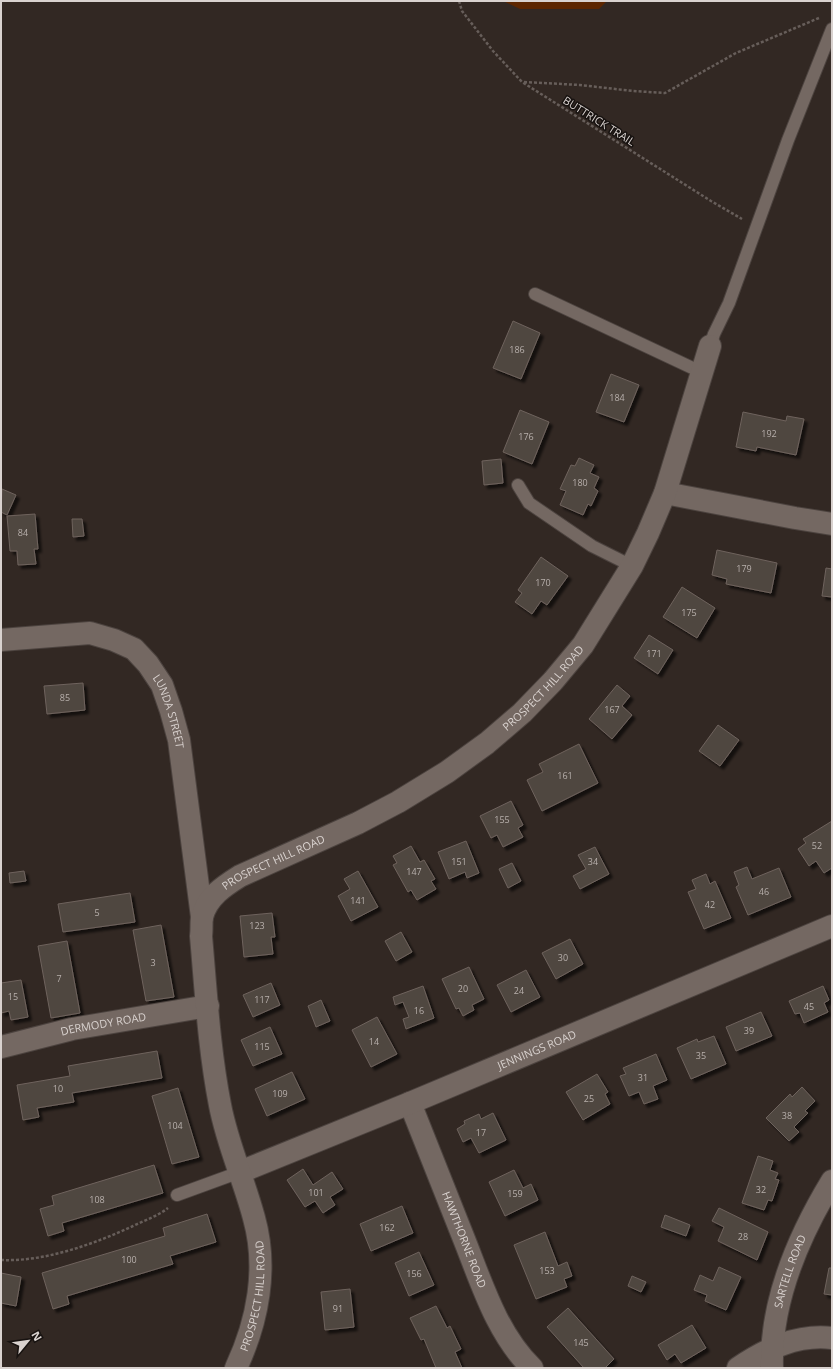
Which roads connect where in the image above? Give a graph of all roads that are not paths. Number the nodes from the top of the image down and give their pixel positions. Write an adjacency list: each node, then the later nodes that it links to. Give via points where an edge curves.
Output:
1 (832, 29): 3 (lane, via 788,140 729,303)
2 (535, 294): 4 (lane)
3 (710, 346): 4 (street, PROSPECT HILL ROAD)
4 (701, 372): 6 (street, PROSPECT HILL ROAD)
5 (518, 485): 8 (lane, via 529,503 592,546)
6 (665, 493): 7 (street); 8 (street, PROSPECT HILL ROAD)
7 (832, 524)
8 (632, 566): 10 (street, PROSPECT HILL ROAD, via 583,646 527,708 487,743 448,772 398,802 358,823 240,876 222,887 209,901)
9 (1, 640): 10 (street, LUNDA STREET, via 90,633 134,649 148,664 162,685 179,740)
10 (202, 917): 12 (street, PROSPECT HILL ROAD, via 201,936)
11 (832, 926): 14 (street, JENNINGS ROAD)
12 (208, 1006): 13 (street, DERMODY ROAD, via 72,1029); 15 (street, PROSPECT HILL ROAD, via 220,1106)
13 (1, 1047)
14 (410, 1103): 15 (street, JENNINGS ROAD); 21 (street, HAWTHORNE ROAD, via 504,1332 520,1357)
15 (240, 1172): 17 (lane); 20 (street, PROSPECT HILL ROAD, via 255,1219 260,1252 260,1289 253,1323)
16 (832, 1181): 19 (street, SARTELL ROAD, via 816,1206 786,1278 776,1315)
17 (177, 1194)
18 (832, 1338): 19 (street, via 798,1339)
19 (772, 1358): 22 (street)
20 (236, 1368)
21 (532, 1368)
22 (738, 1368)

